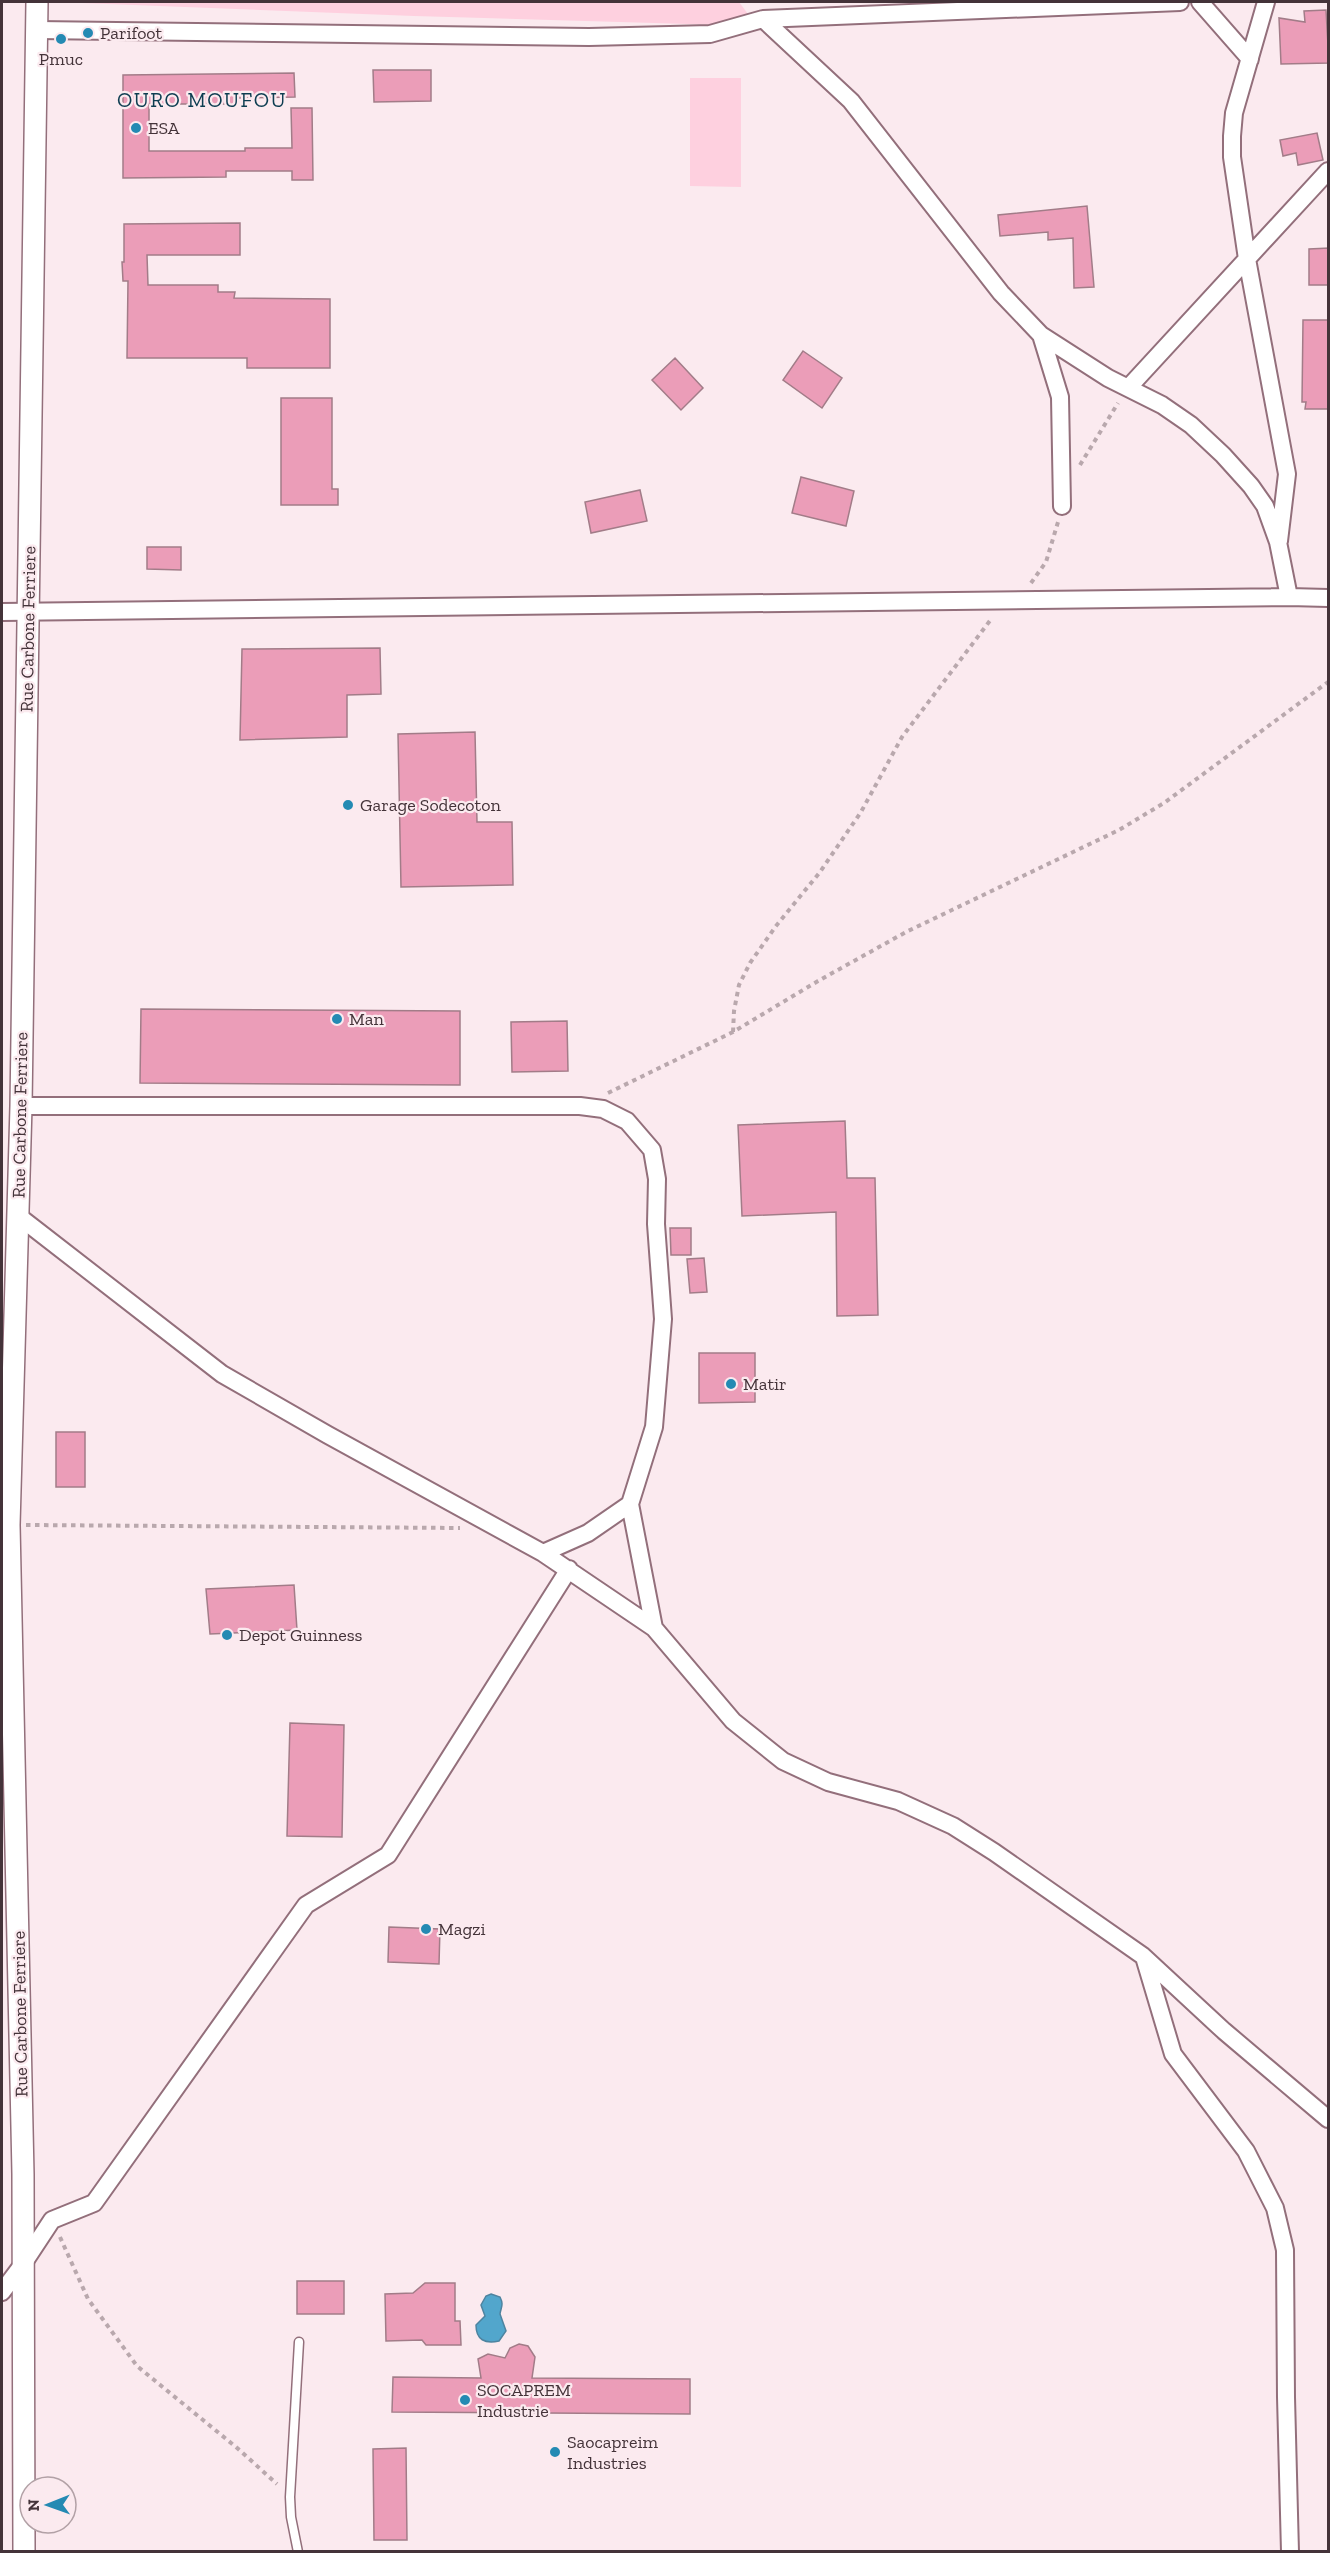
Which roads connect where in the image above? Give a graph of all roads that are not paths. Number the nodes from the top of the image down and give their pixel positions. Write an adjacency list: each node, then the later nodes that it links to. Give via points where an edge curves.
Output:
1 (37, 2): 7 (street, Rue Carbone Ferriere)
2 (1180, 2): 5 (street)
3 (1200, 2): 8 (street)
4 (1266, 2): 8 (street)
5 (988, 5): 6 (street)
6 (763, 19): 7 (street, via 710,34 589,37); 11 (street, via 851,101 1001,293)
7 (37, 30): 18 (street, Rue Carbone Ferriere)
8 (1250, 59): 10 (street, via 1234,113 1232,136)
9 (1329, 171): 10 (street)
10 (1247, 259): 12 (street); 14 (street, via 1287,474)
11 (1041, 335): 12 (street); 13 (street, via 1060,397)
12 (1129, 387): 14 (street, via 1191,425 1223,455 1265,506)
13 (1062, 506)
14 (1278, 542): 15 (street)
15 (1289, 597): 16 (street); 18 (street)
16 (1329, 598)
17 (2, 612): 18 (street)
18 (28, 612): 19 (street, Rue Carbone Ferriere)
19 (21, 1106): 20 (street, Rue Carbone Ferriere); 21 (street, via 580,1106 603,1110 627,1121 652,1150 657,1179 663,1318 654,1426)
20 (17, 1215): 22 (street, via 222,1374); 27 (street, Rue Carbone Ferriere, via 9,1525)
21 (630, 1504): 22 (street, via 588,1533); 24 (street)
22 (543, 1553): 23 (street)
23 (568, 1569): 24 (street); 27 (street, via 388,1855 306,1905 94,2202 52,2220)
24 (654, 1628): 25 (street, via 733,1721 783,1761 828,1782 898,1802 952,1826)
25 (1143, 1956): 26 (street, via 1224,2031); 32 (street, via 1173,2054 1246,2151 1275,2208 1285,2250)
26 (1329, 2119)
27 (23, 2264): 28 (street); 30 (street, Rue Carbone Ferriere)
28 (2, 2292)
29 (299, 2342): 31 (lane, via 290,2497)
30 (24, 2552)
31 (298, 2552)
32 (1290, 2552)

